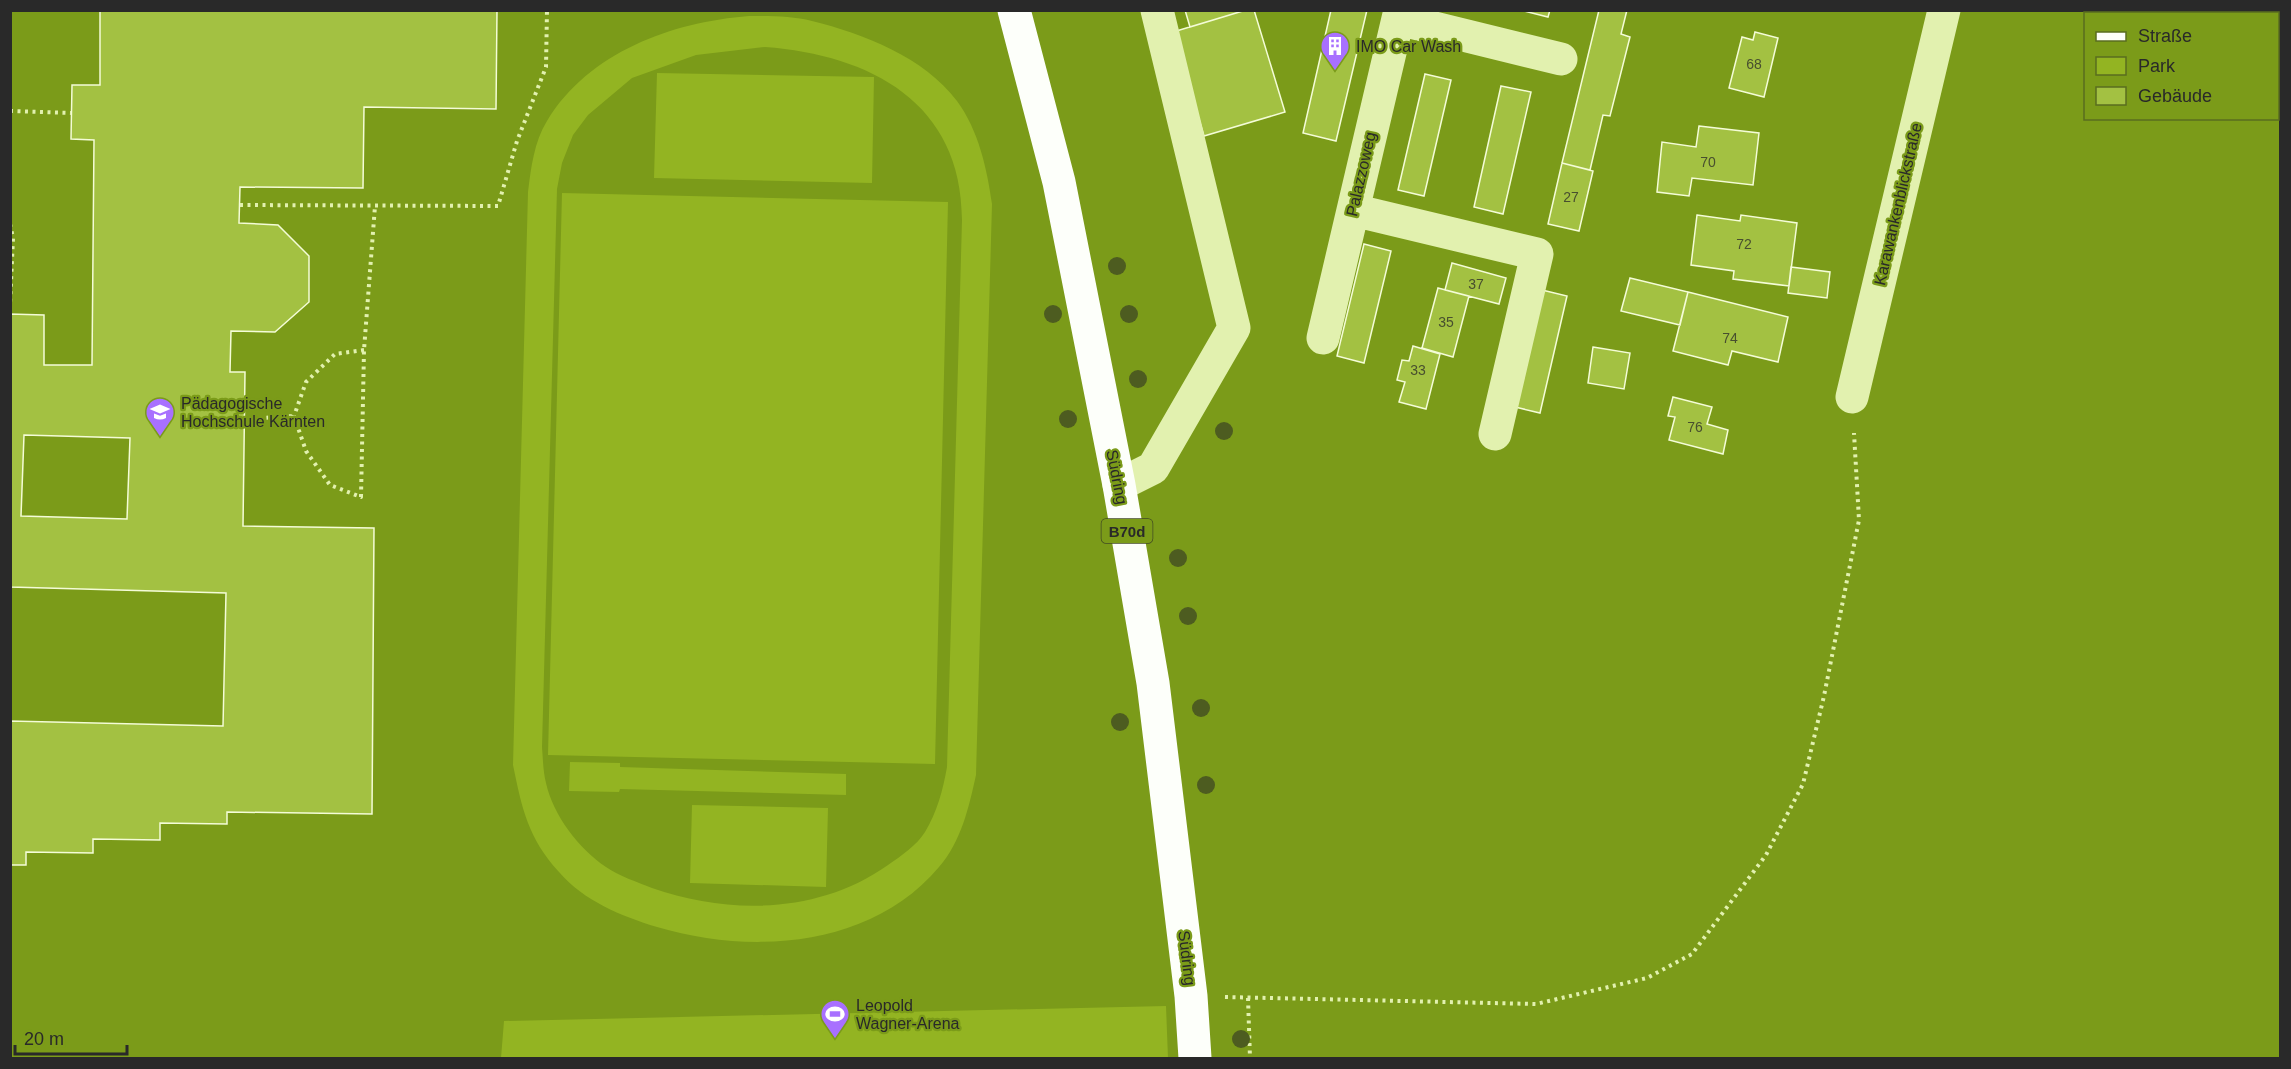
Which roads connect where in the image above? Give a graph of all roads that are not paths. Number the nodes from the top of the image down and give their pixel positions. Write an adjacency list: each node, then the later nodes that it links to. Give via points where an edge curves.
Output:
1 (1014, 10): 10 (main road, Südring / B70d, via 1059,182)
2 (1157, 10): 10 (street, via 1234,328 1153,468)
3 (1944, 10): 8 (street, Karawankenblickstraße)
4 (1399, 15): 5 (street); 6 (street, Palazzoweg)
5 (1561, 59)
6 (1353, 210): 7 (street, Palazzoweg); 9 (street, via 1537,254)
7 (1323, 338)
8 (1852, 397)
9 (1495, 434)
10 (1119, 485): 11 (main road, Südring / B70d, via 1153,683 1191,996)
11 (1195, 1059)

